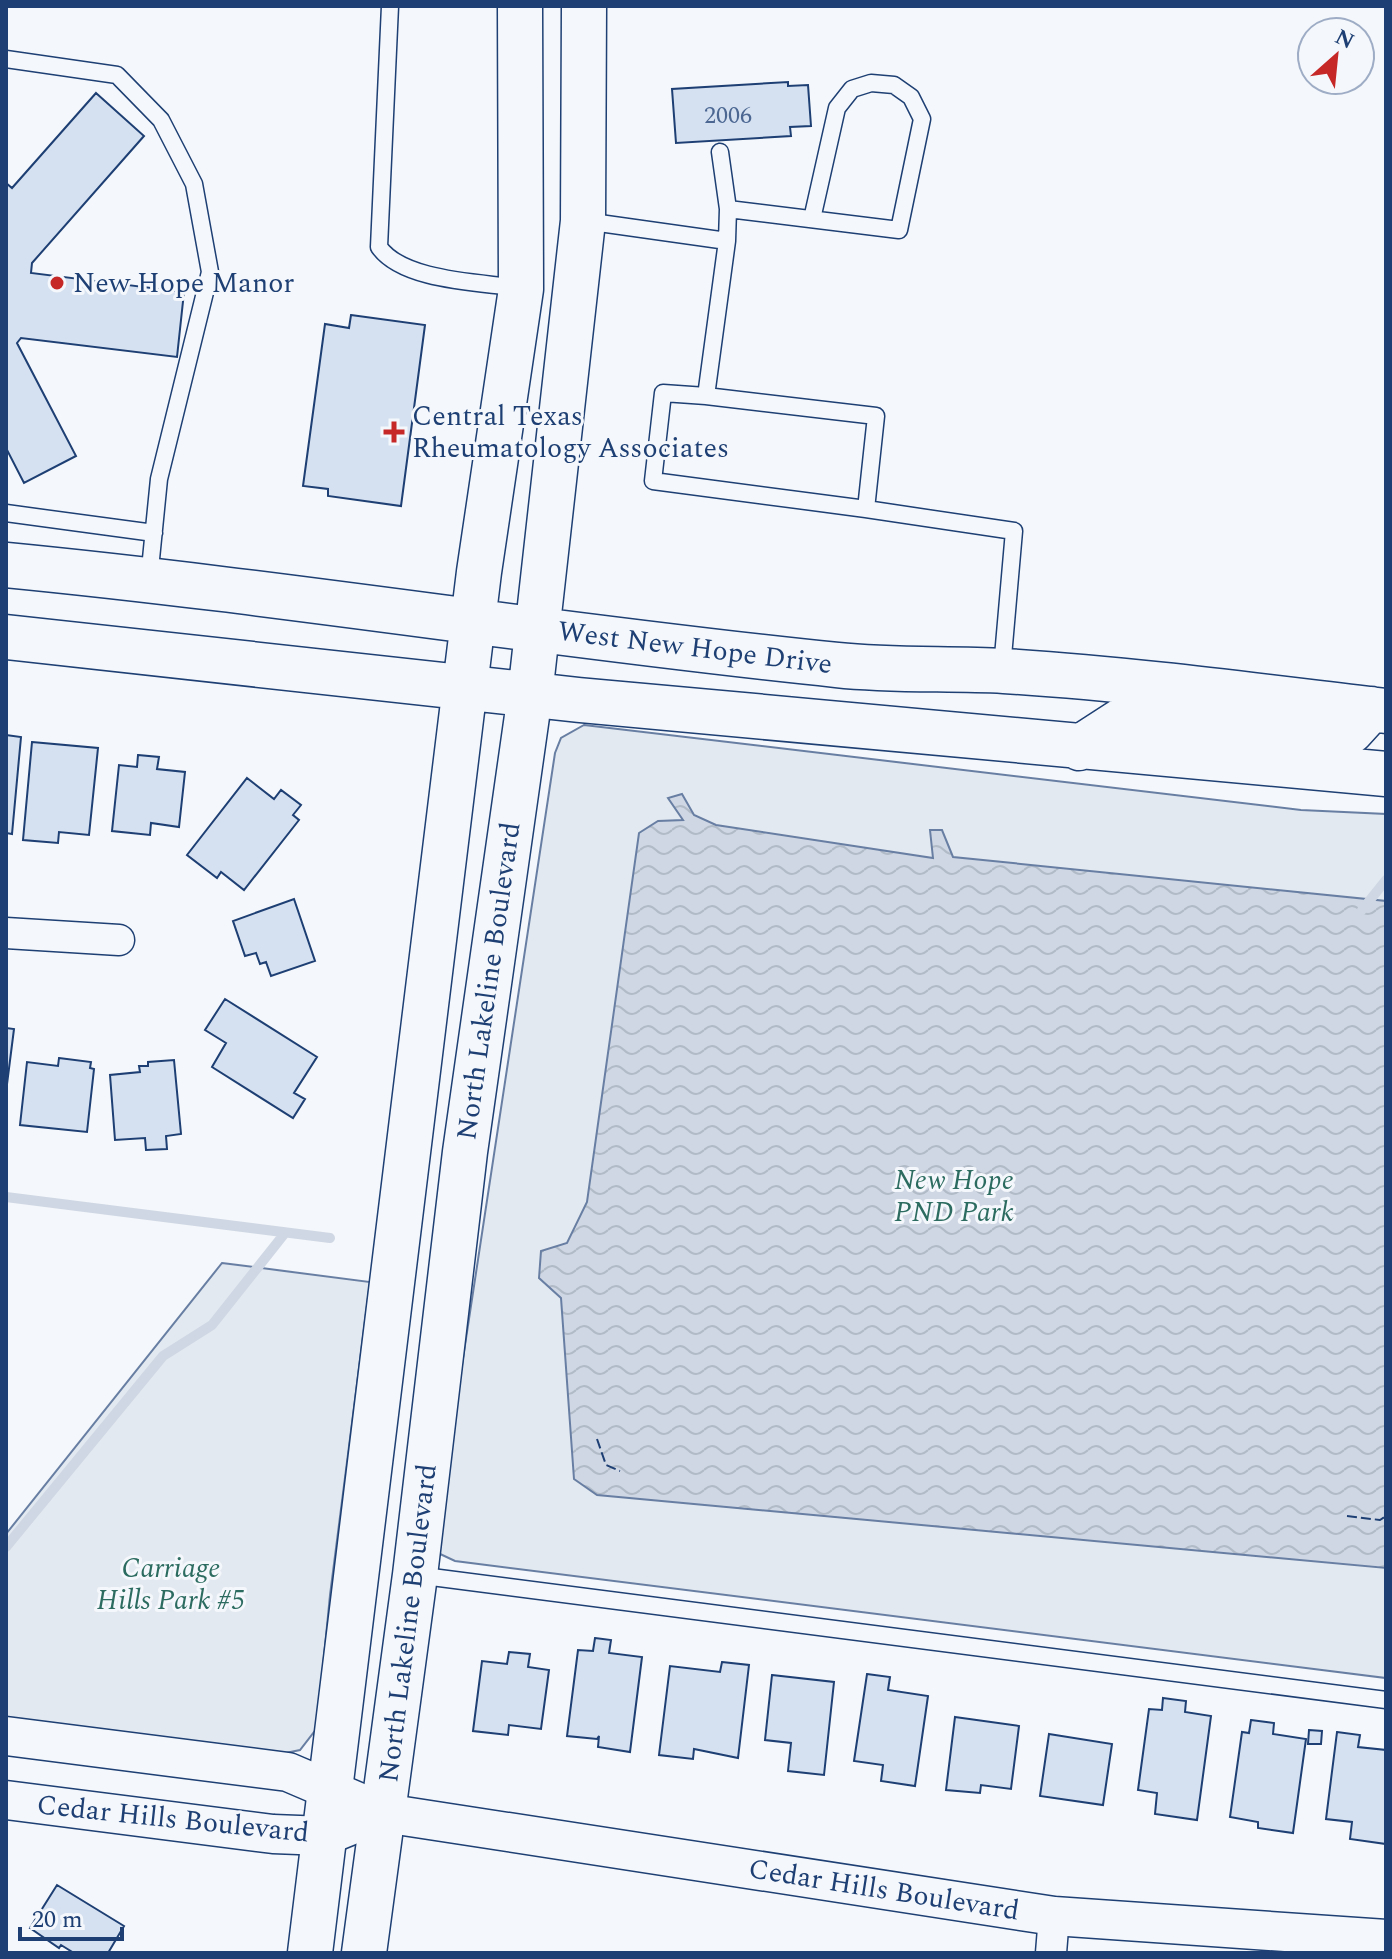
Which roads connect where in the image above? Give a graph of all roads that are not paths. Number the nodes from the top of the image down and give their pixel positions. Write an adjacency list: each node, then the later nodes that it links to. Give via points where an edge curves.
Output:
1 (390, 6): 10 (lane, via 379,247 387,258 420,273)
2 (520, 6): 10 (main road, North Lakeline Boulevard)
3 (584, 6): 8 (main road, North Lakeline Boulevard)
4 (6, 59): 14 (lane, via 117,75 161,120 194,184 210,272 159,479)
5 (720, 152): 6 (lane)
6 (728, 209): 7 (lane); 9 (lane)
7 (812, 219): 7 (lane, via 899,230 922,119 911,97 894,85 871,83 852,89 837,108)
8 (583, 221): 9 (lane); 18 (main road, North Lakeline Boulevard)
9 (727, 241): 11 (lane)
10 (521, 289): 17 (main road, North Lakeline Boulevard)
11 (706, 396): 12 (lane, via 876,416); 12 (lane, via 663,393 653,481)
12 (866, 509): 20 (lane, via 1014,531)
13 (6, 513): 14 (lane)
14 (154, 533): 16 (lane)
15 (6, 565): 16 (main road, West New Hope Drive)
16 (149, 579): 17 (main road, West New Hope Drive)
17 (474, 623): 18 (main road, West New Hope Drive); 21 (main road, North Lakeline Boulevard)
18 (537, 628): 20 (main road, West New Hope Drive, via 841,666); 22 (main road, North Lakeline Boulevard)
19 (6, 637): 21 (main road)
20 (1002, 671): 23 (main road, West New Hope Drive, via 1141,681)
21 (467, 688): 22 (main road); 31 (main road, North Lakeline Boulevard)
22 (530, 695): 24 (main road); 28 (main road, North Lakeline Boulevard, via 465,1152)
23 (1378, 710): 24 (main road, via 1351,731 1317,737 1127,717)
24 (1079, 748): 25 (main road)
25 (1386, 774)
26 (6, 933): 27 (street)
27 (119, 940)
28 (415, 1575): 29 (lane); 33 (main road, North Lakeline Boulevard)
29 (1386, 1700)
30 (6, 1736): 31 (street, Cedar Hills Boulevard, via 288,1772)
31 (331, 1790): 33 (street, Cedar Hills Boulevard); 34 (main road, North Lakeline Boulevard)
32 (6, 1800): 34 (street, Cedar Hills Boulevard)
33 (384, 1813): 34 (street, Cedar Hills Boulevard); 35 (street, Cedar Hills Boulevard); 38 (main road, North Lakeline Boulevard)
34 (325, 1836): 37 (main road, North Lakeline Boulevard)
35 (1052, 1935): 36 (street, Cedar Hills Boulevard)
36 (1386, 1939)
37 (310, 1953)
38 (364, 1953)

